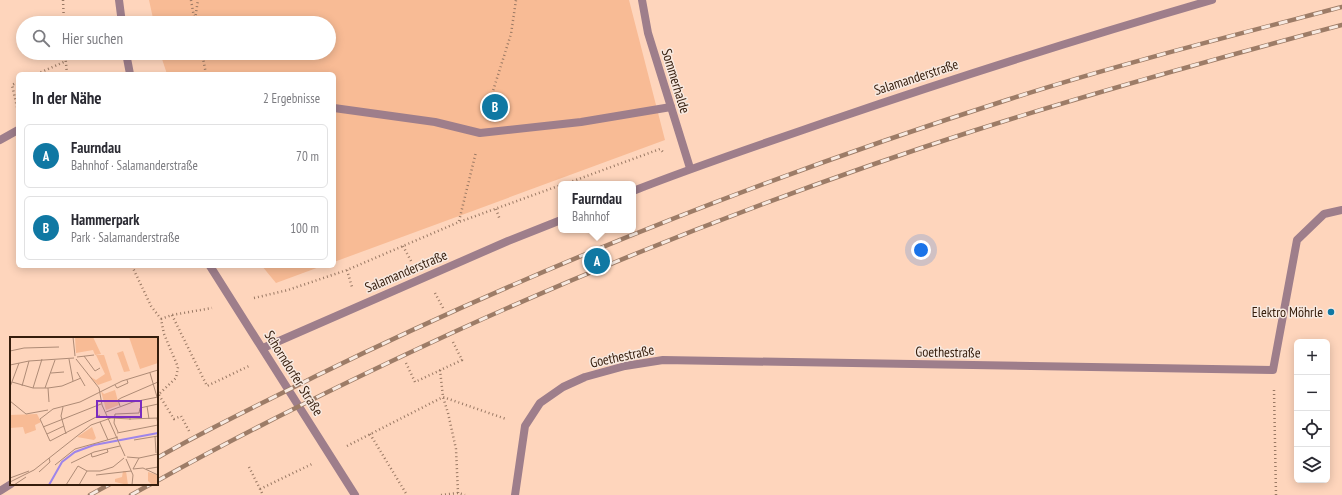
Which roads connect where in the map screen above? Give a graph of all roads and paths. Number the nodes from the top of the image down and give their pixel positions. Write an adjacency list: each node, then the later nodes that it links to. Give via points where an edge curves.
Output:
1 (63, 0): 7 (path)
2 (119, 0): 8 (street)
3 (191, 0): 9 (path)
4 (198, 0): 10 (path)
5 (642, 0): 20 (street, Sommerhalde, via 648,33)
6 (1212, 0): 24 (street, Salamanderstraße, via 1099,32 931,86)
7 (64, 16)
8 (121, 16)
9 (194, 16)
10 (196, 16)
11 (127, 60): 16 (street)
12 (203, 60): 17 (path)
13 (66, 61): 14 (path); 15 (path)
14 (41, 72)
15 (67, 72)
16 (130, 72)
17 (206, 72)
18 (16, 83): 19 (path, via 12,85)
19 (16, 104)
20 (671, 107): 21 (street, via 581,122 480,133 435,122); 24 (street, Sommerhalde)
21 (336, 108)
22 (16, 131): 23 (street)
23 (0, 140)
24 (690, 168): 25 (path, via 660,149); 27 (street, Salamanderstraße)
25 (573, 181)
26 (558, 186): 28 (path)
27 (636, 190)
28 (496, 209): 30 (path); 32 (path)
29 (1342, 210): 44 (street, via 1324,214 1297,240)
30 (500, 220)
31 (558, 221): 41 (street, Salamanderstraße)
32 (403, 246): 33 (path); 36 (path)
33 (412, 263)
34 (133, 268): 46 (path, via 151,306 161,318 164,334 178,367 176,378)
35 (211, 268): 41 (street, Schorndorfer Straße)
36 (347, 270)
37 (434, 291): 38 (path)
38 (443, 308)
39 (172, 315): 45 (path)
40 (453, 342): 43 (path, via 462,360)
41 (263, 348): 55 (street, Schorndorfer Straße)
42 (406, 363): 43 (path, via 415,382)
43 (440, 370): 47 (path)
44 (1273, 370): 59 (street, Goethestraße, via 663,360 625,366 563,387 540,403 525,426); 60 (path)
45 (207, 386)
46 (158, 395): 49 (path, via 174,419 181,416)
47 (443, 397): 48 (path); 53 (path, via 456,448); 56 (path, via 370,434)
48 (505, 419)
49 (189, 431)
50 (249, 467): 54 (path)
51 (10, 485): 52 (street)
52 (0, 491)
53 (458, 493): 57 (path); 58 (path)
54 (263, 495)
55 (355, 495)
56 (407, 495)
57 (441, 495)
58 (465, 495)
59 (515, 495)
60 (1276, 495)

